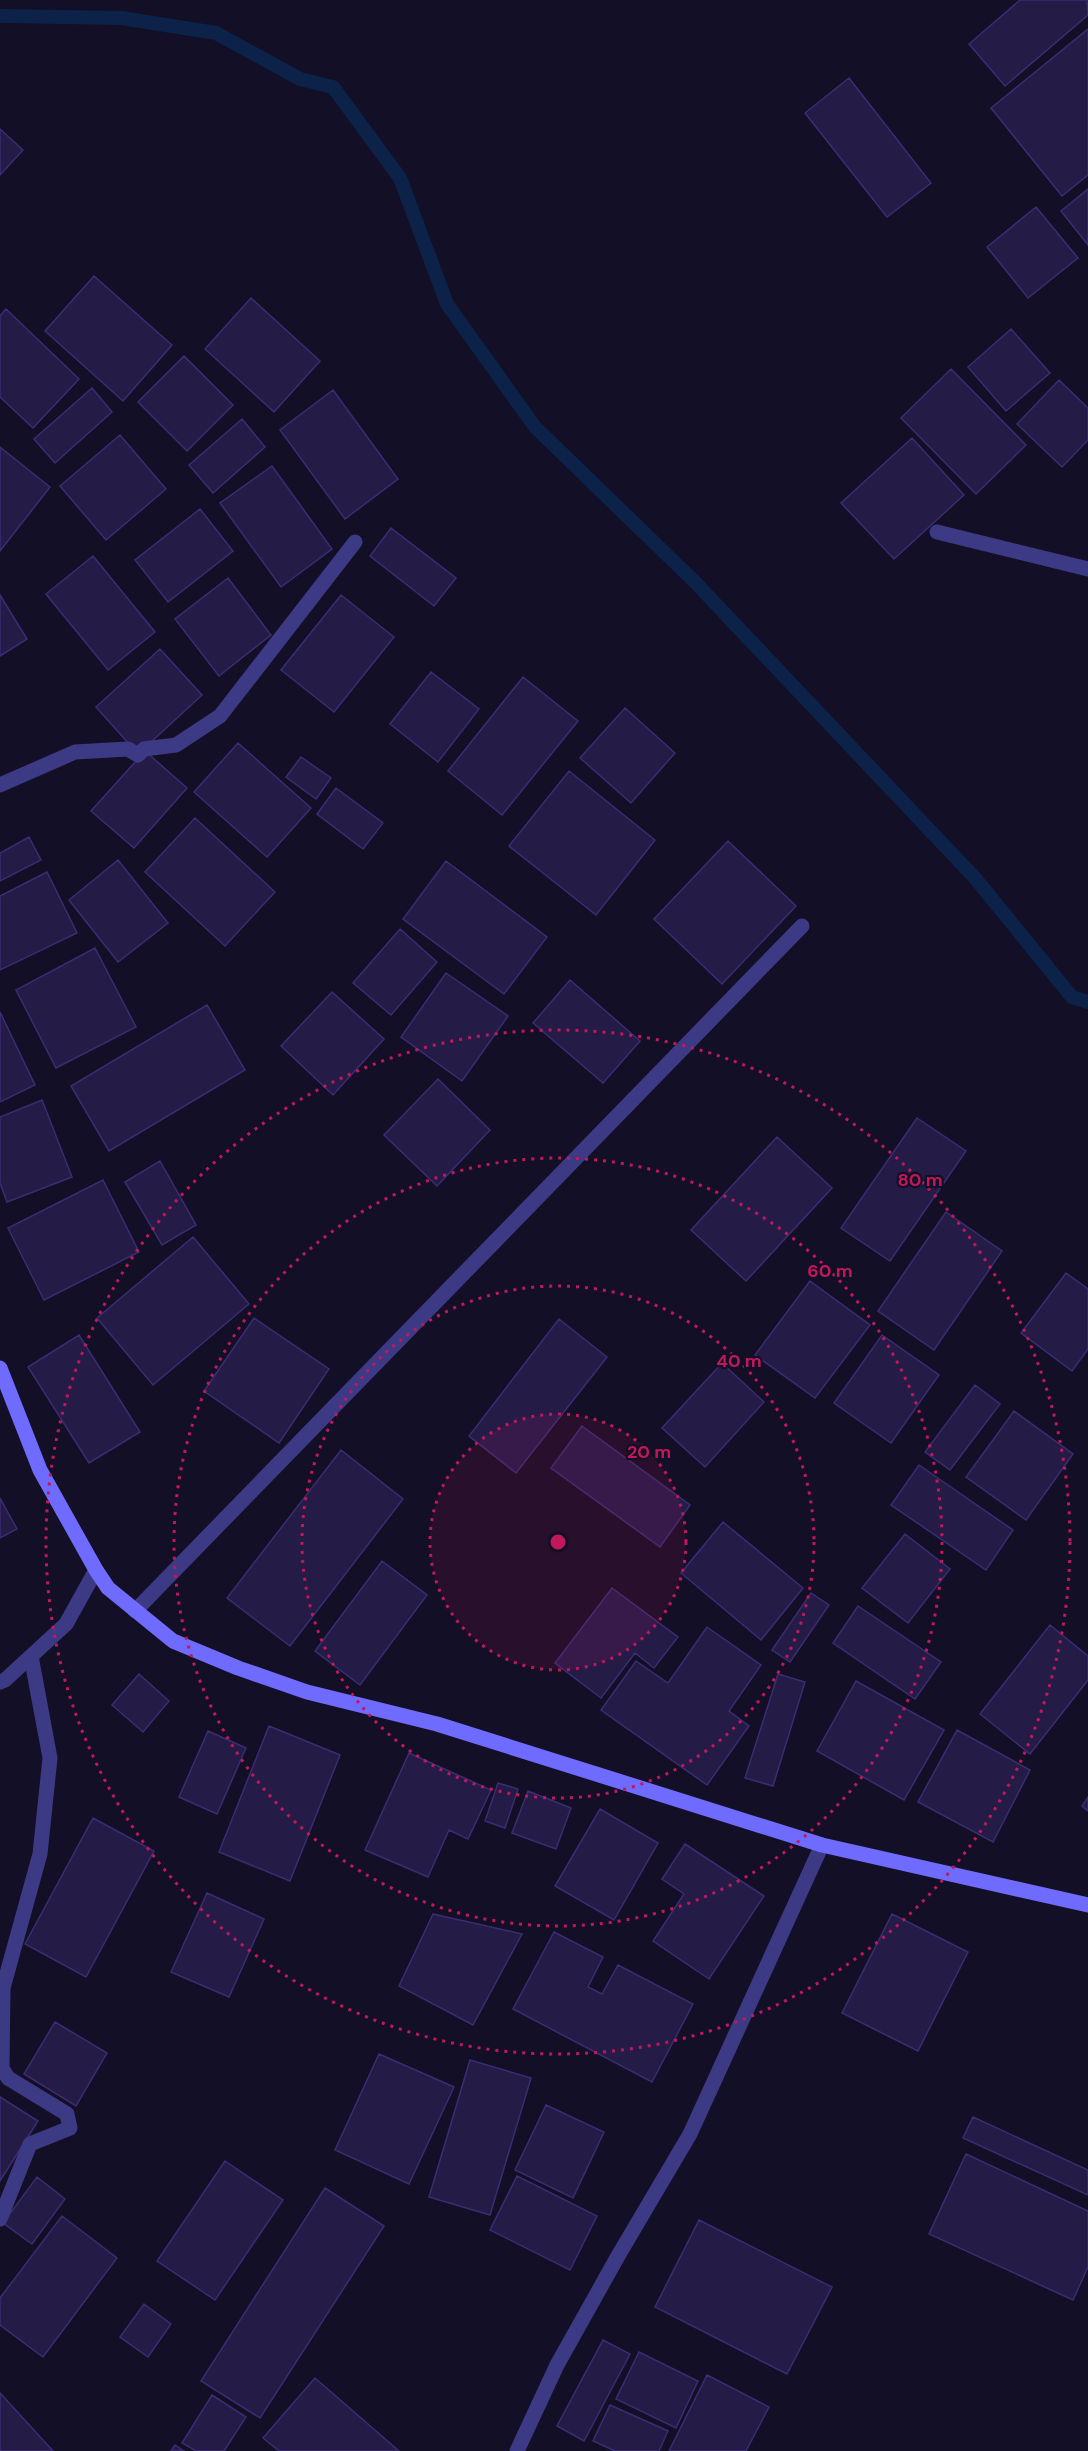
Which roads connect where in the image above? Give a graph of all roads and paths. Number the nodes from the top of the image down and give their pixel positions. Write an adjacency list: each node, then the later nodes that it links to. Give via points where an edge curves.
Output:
1 (937, 532): 3 (street)
2 (355, 542): 4 (street, via 220,716 176,745 144,749 138,755 128,749 75,752)
3 (1088, 569)
4 (0, 785)
5 (802, 926): 8 (street)
6 (0, 1368): 7 (street, via 40,1470)
7 (96, 1570): 8 (street, via 108,1588); 9 (street, via 66,1624)
8 (135, 1611): 11 (street, via 173,1641 307,1692 447,1728)
9 (31, 1656): 10 (street); 13 (street, via 50,1758 40,1854 3,1988 2,2068 8,2078 67,2114 70,2128 30,2144)
10 (0, 1682)
11 (822, 1845): 12 (street); 14 (street, via 690,2134 557,2365)
12 (1088, 1905)
13 (0, 2219)
14 (517, 2451)

